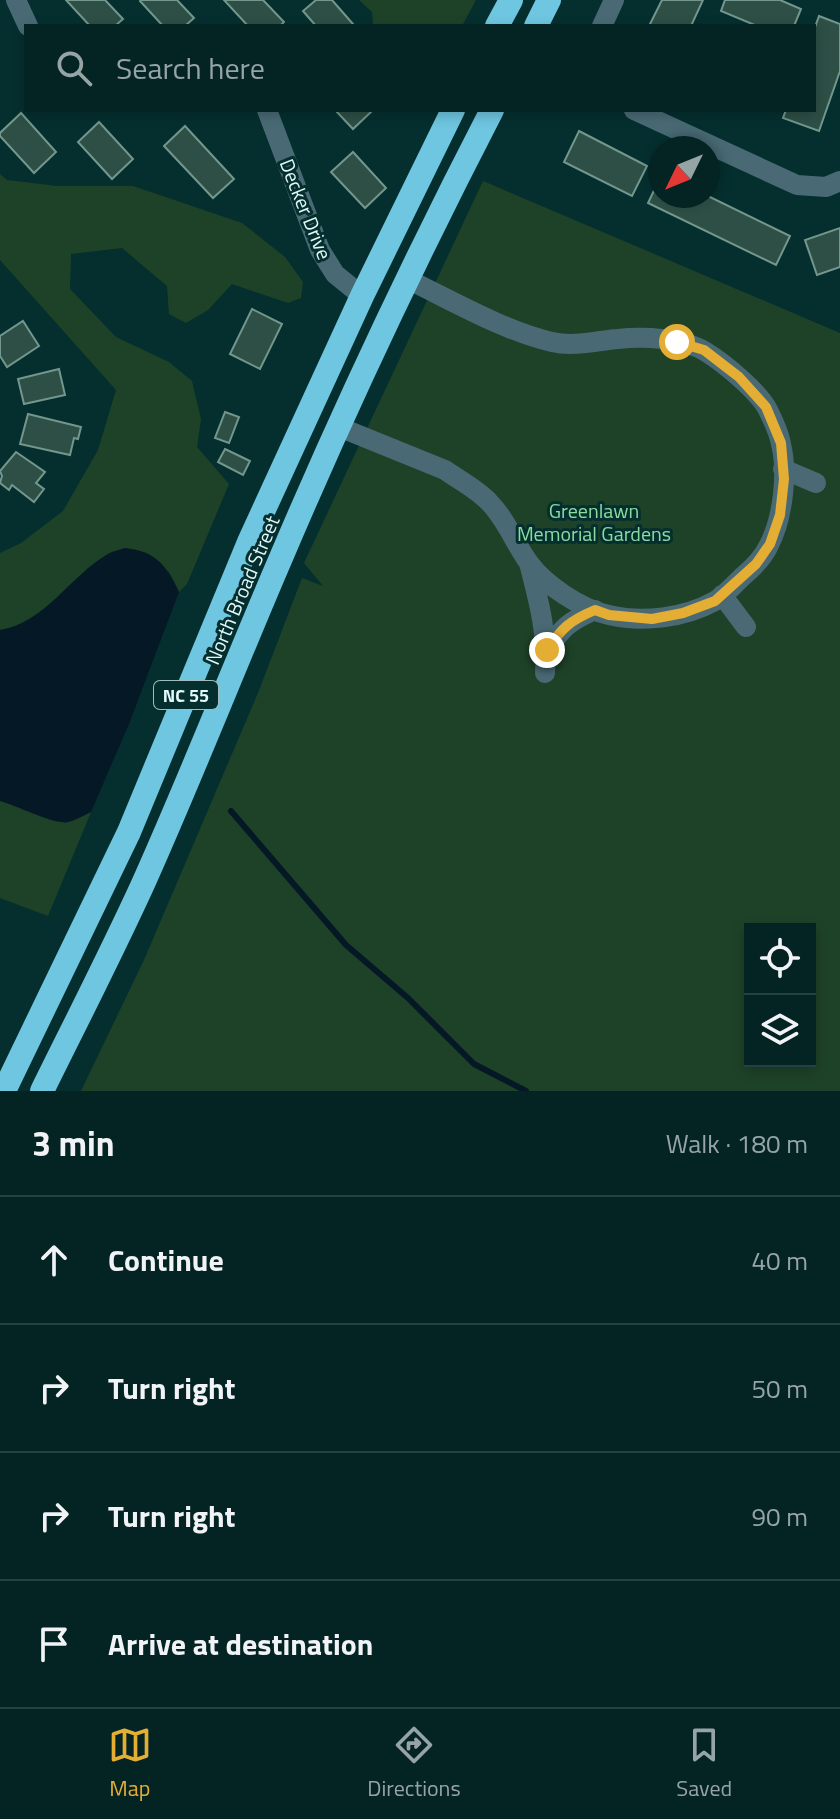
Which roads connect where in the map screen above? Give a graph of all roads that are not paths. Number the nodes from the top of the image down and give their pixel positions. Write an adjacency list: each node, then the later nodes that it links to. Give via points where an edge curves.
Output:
1 (16, 0): 5 (street)
2 (511, 0): 6 (highway)
3 (549, 0): 7 (highway)
4 (614, 0): 8 (street)
5 (27, 24)
6 (498, 24)
7 (537, 24)
8 (603, 24)
9 (268, 112): 15 (street, Decker Drive, via 320,250 335,274)
10 (452, 112): 15 (highway, North Broad Street / NC 55)
11 (491, 112): 14 (highway, North Broad Street / NC 55)
12 (638, 112): 13 (street, via 797,185 826,187)
13 (840, 181)
14 (407, 279): 16 (highway, North Broad Street / NC 55); 17 (street, via 484,317 553,342 643,337 704,350 766,407 781,443)
15 (362, 296): 25 (highway, North Broad Street / NC 55, via 249,542 129,832)
16 (339, 427): 19 (street, via 459,480 489,502); 26 (highway, North Broad Street / NC 55, via 143,884)
17 (783, 469): 18 (street); 20 (street, via 780,515 770,544)
18 (816, 483)
19 (529, 563): 21 (street, via 548,583); 23 (street)
20 (722, 595): 21 (street, via 683,613 652,619); 22 (street)
21 (595, 610): 23 (street, via 575,618)
22 (746, 627)
23 (547, 650): 24 (street)
24 (545, 673)
25 (4, 1091)
26 (42, 1091)

